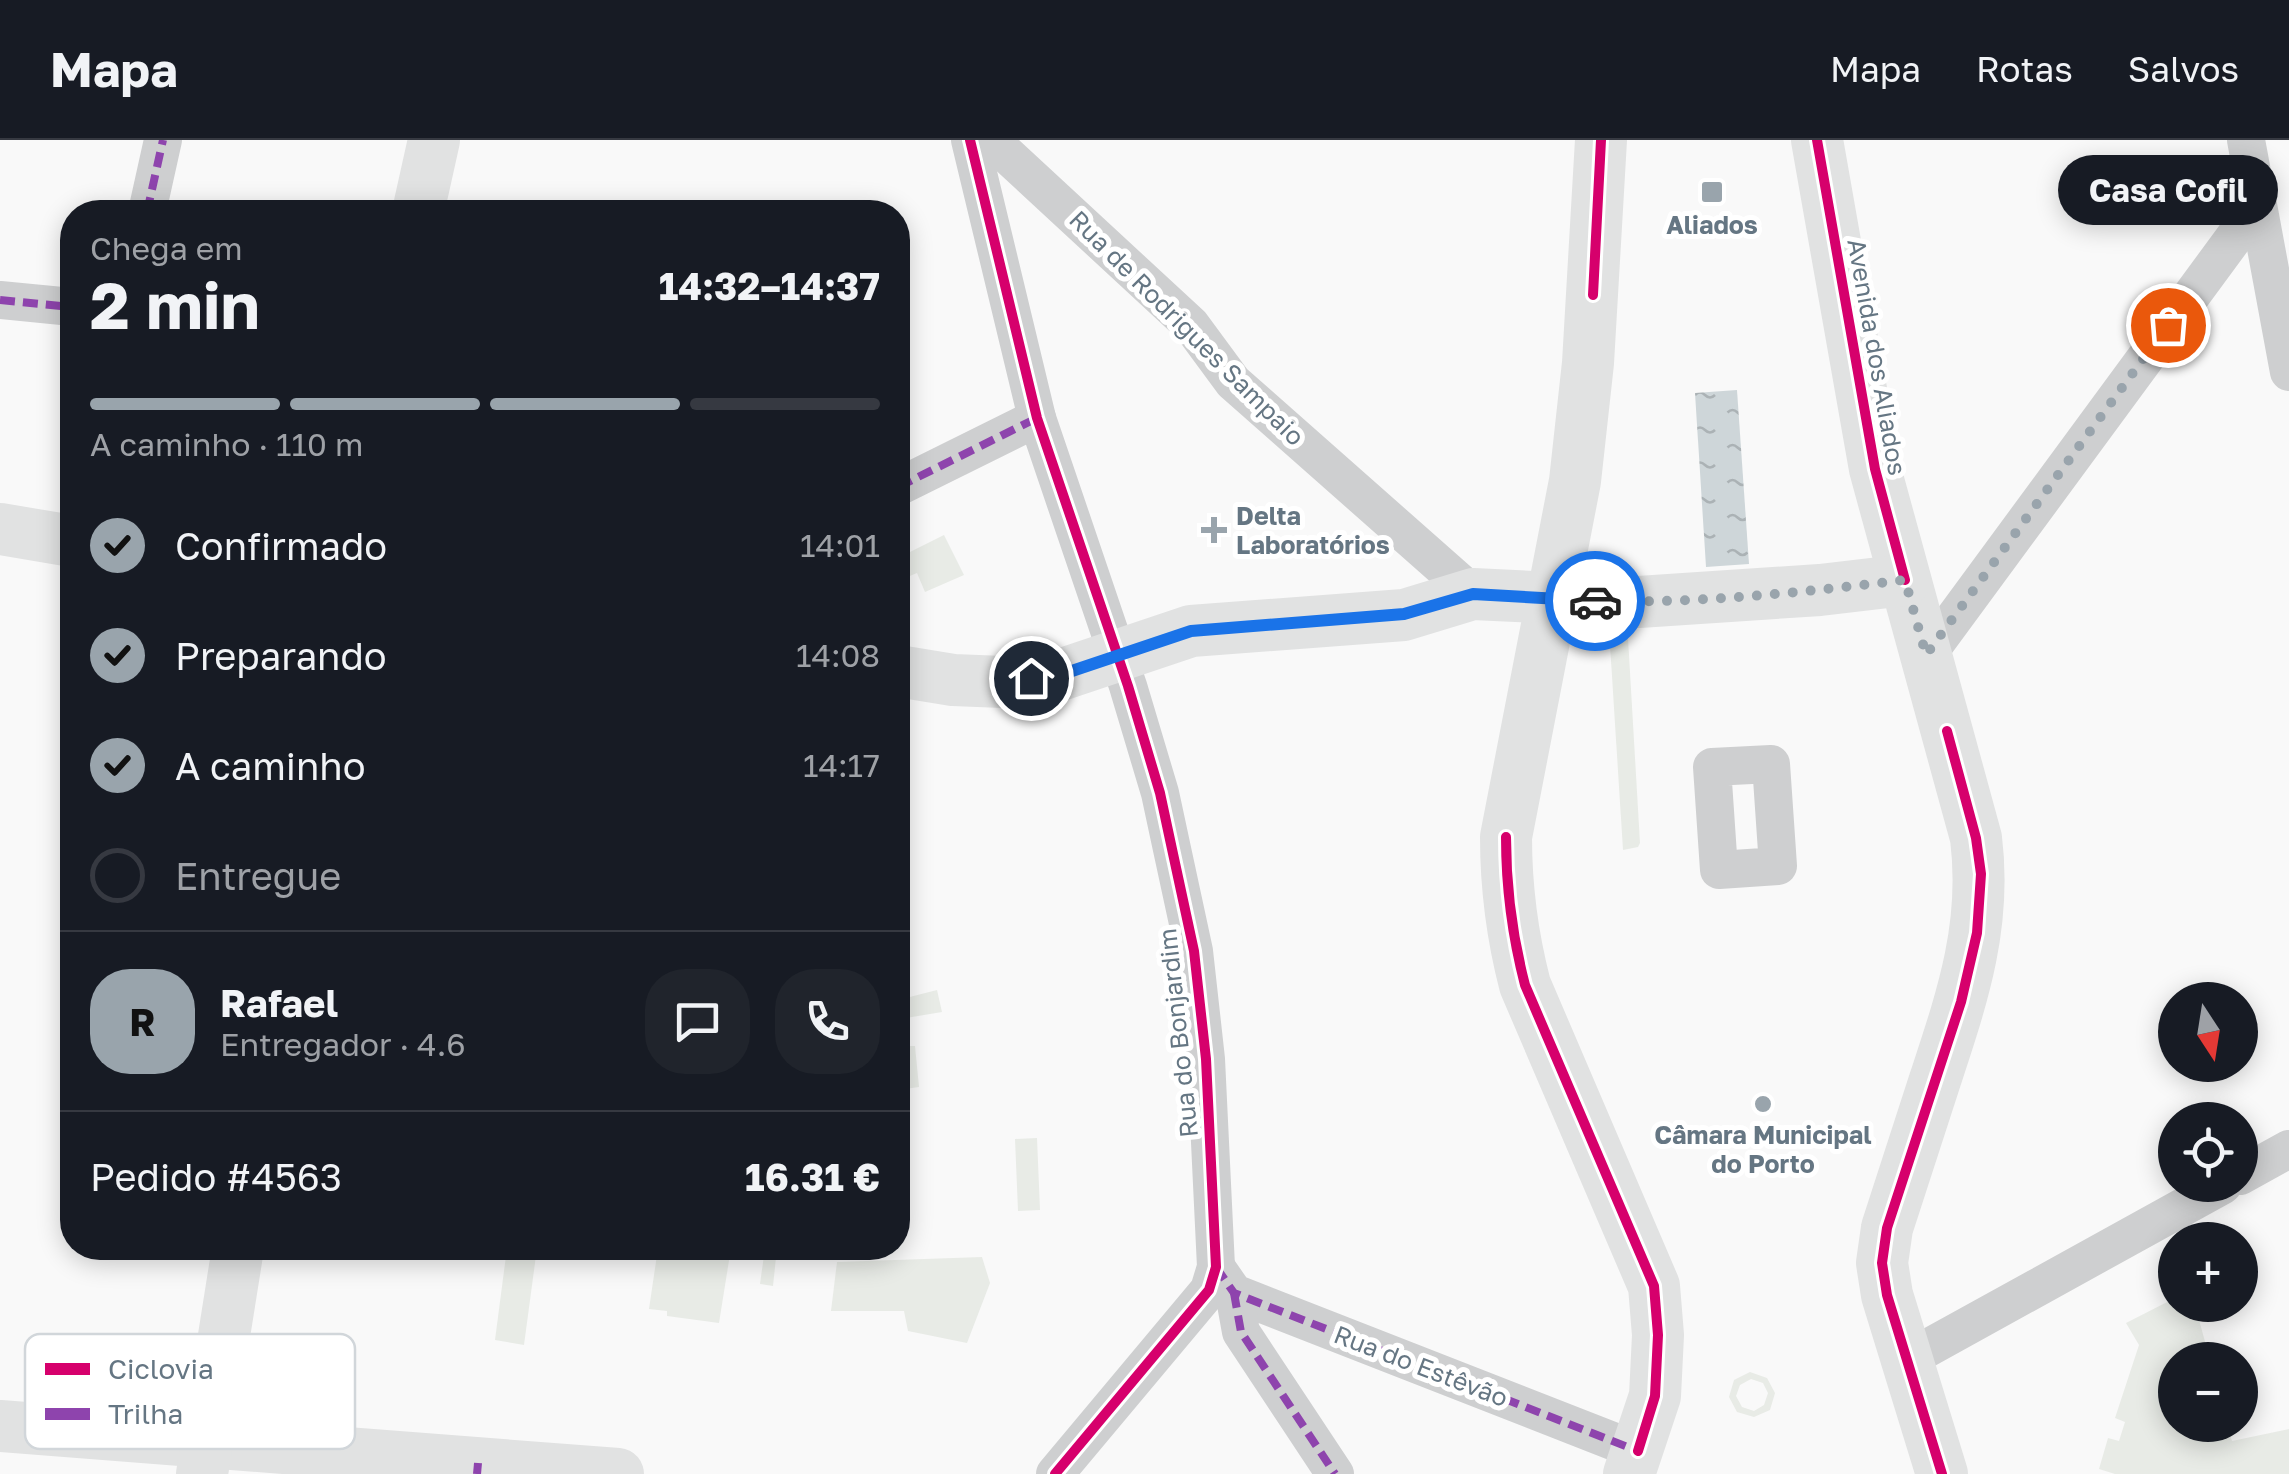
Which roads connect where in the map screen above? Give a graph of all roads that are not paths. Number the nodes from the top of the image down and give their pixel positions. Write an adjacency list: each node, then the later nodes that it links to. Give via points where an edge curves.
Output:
1 (163, 140): 8 (street)
2 (434, 140): 9 (main road)
3 (970, 140): 14 (street, Rua do Bonjardim)
4 (991, 140): 19 (street, Rua de Rodrigues Sampaio, via 1190,325 1234,382)
5 (1601, 140): 20 (main road, via 1588,363)
6 (1817, 140): 18 (main road, Avenida dos Aliados, via 1876,469)
7 (2246, 140): 10 (street)
8 (149, 200)
9 (421, 200)
10 (2258, 205): 13 (street); 22 (street)
11 (0, 300): 12 (street)
12 (60, 306)
13 (2289, 372)
14 (1037, 418): 15 (street); 21 (street, Rua do Bonjardim)
15 (910, 481)
16 (0, 529): 17 (main road)
17 (60, 540)
18 (1905, 580): 20 (main road, via 1658,601); 22 (main road, Avenida dos Aliados)
19 (1473, 594): 20 (main road); 21 (main road, via 1404,614 1191,631)
20 (1554, 600): 35 (main road, via 1506,837 1506,888 1525,985 1654,1286 1655,1396)
21 (1117, 655): 23 (main road, via 1060,675 1003,682); 28 (street, Rua do Bonjardim, via 1160,793 1194,951)
22 (1926, 655): 30 (main road, Avenida dos Aliados, via 1980,874 1977,933 1961,1002 1887,1228 1882,1263)
23 (910, 673)
24 (2289, 1149): 25 (street)
25 (2258, 1166)
26 (2192, 1202): 30 (street)
27 (236, 1260): 29 (main road)
28 (1225, 1280): 35 (street, Rua do Estêvão); 38 (street, via 1209,1290); 39 (street, Rua do Bonjardim, via 1241,1332)
29 (225, 1334)
30 (1906, 1360): 40 (main road, Avenida dos Aliados)
31 (0, 1426): 32 (main road)
32 (25, 1430)
33 (143, 1449): 34 (main road)
34 (205, 1459): 36 (main road)
35 (1634, 1462)
36 (478, 1469): 37 (main road)
37 (618, 1474)
38 (1055, 1474)
39 (1335, 1474)
40 (1942, 1474)

